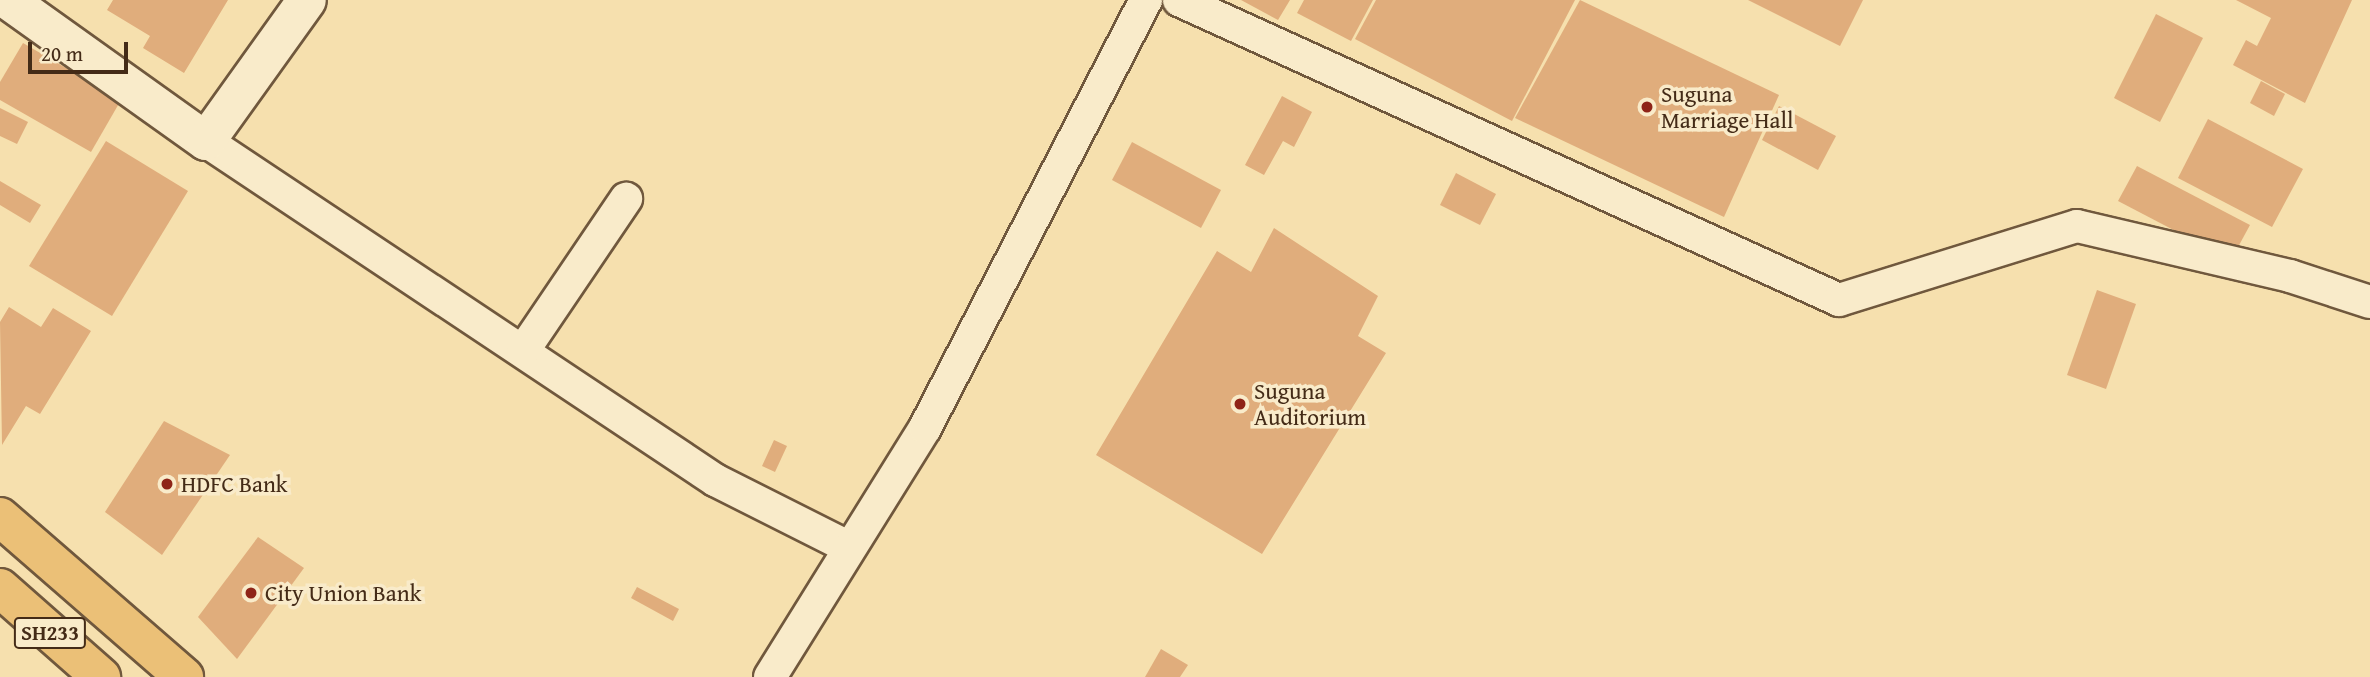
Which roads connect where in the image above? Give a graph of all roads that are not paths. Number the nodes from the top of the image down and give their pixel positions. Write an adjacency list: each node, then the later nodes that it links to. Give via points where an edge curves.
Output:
1 (8, 0): 5 (street)
2 (307, 0): 5 (street)
3 (1146, 0): 10 (street, via 925,428)
4 (1179, 0): 7 (street, via 1839,300 2077,226 2290,276)
5 (206, 141): 8 (street)
6 (626, 199): 8 (street)
7 (2370, 302)
8 (523, 351): 10 (street, via 715,480)
9 (0, 517): 13 (main road)
10 (848, 547): 14 (street)
11 (0, 588): 12 (main road, SH233)
12 (100, 677)
13 (184, 677)
14 (770, 677)

